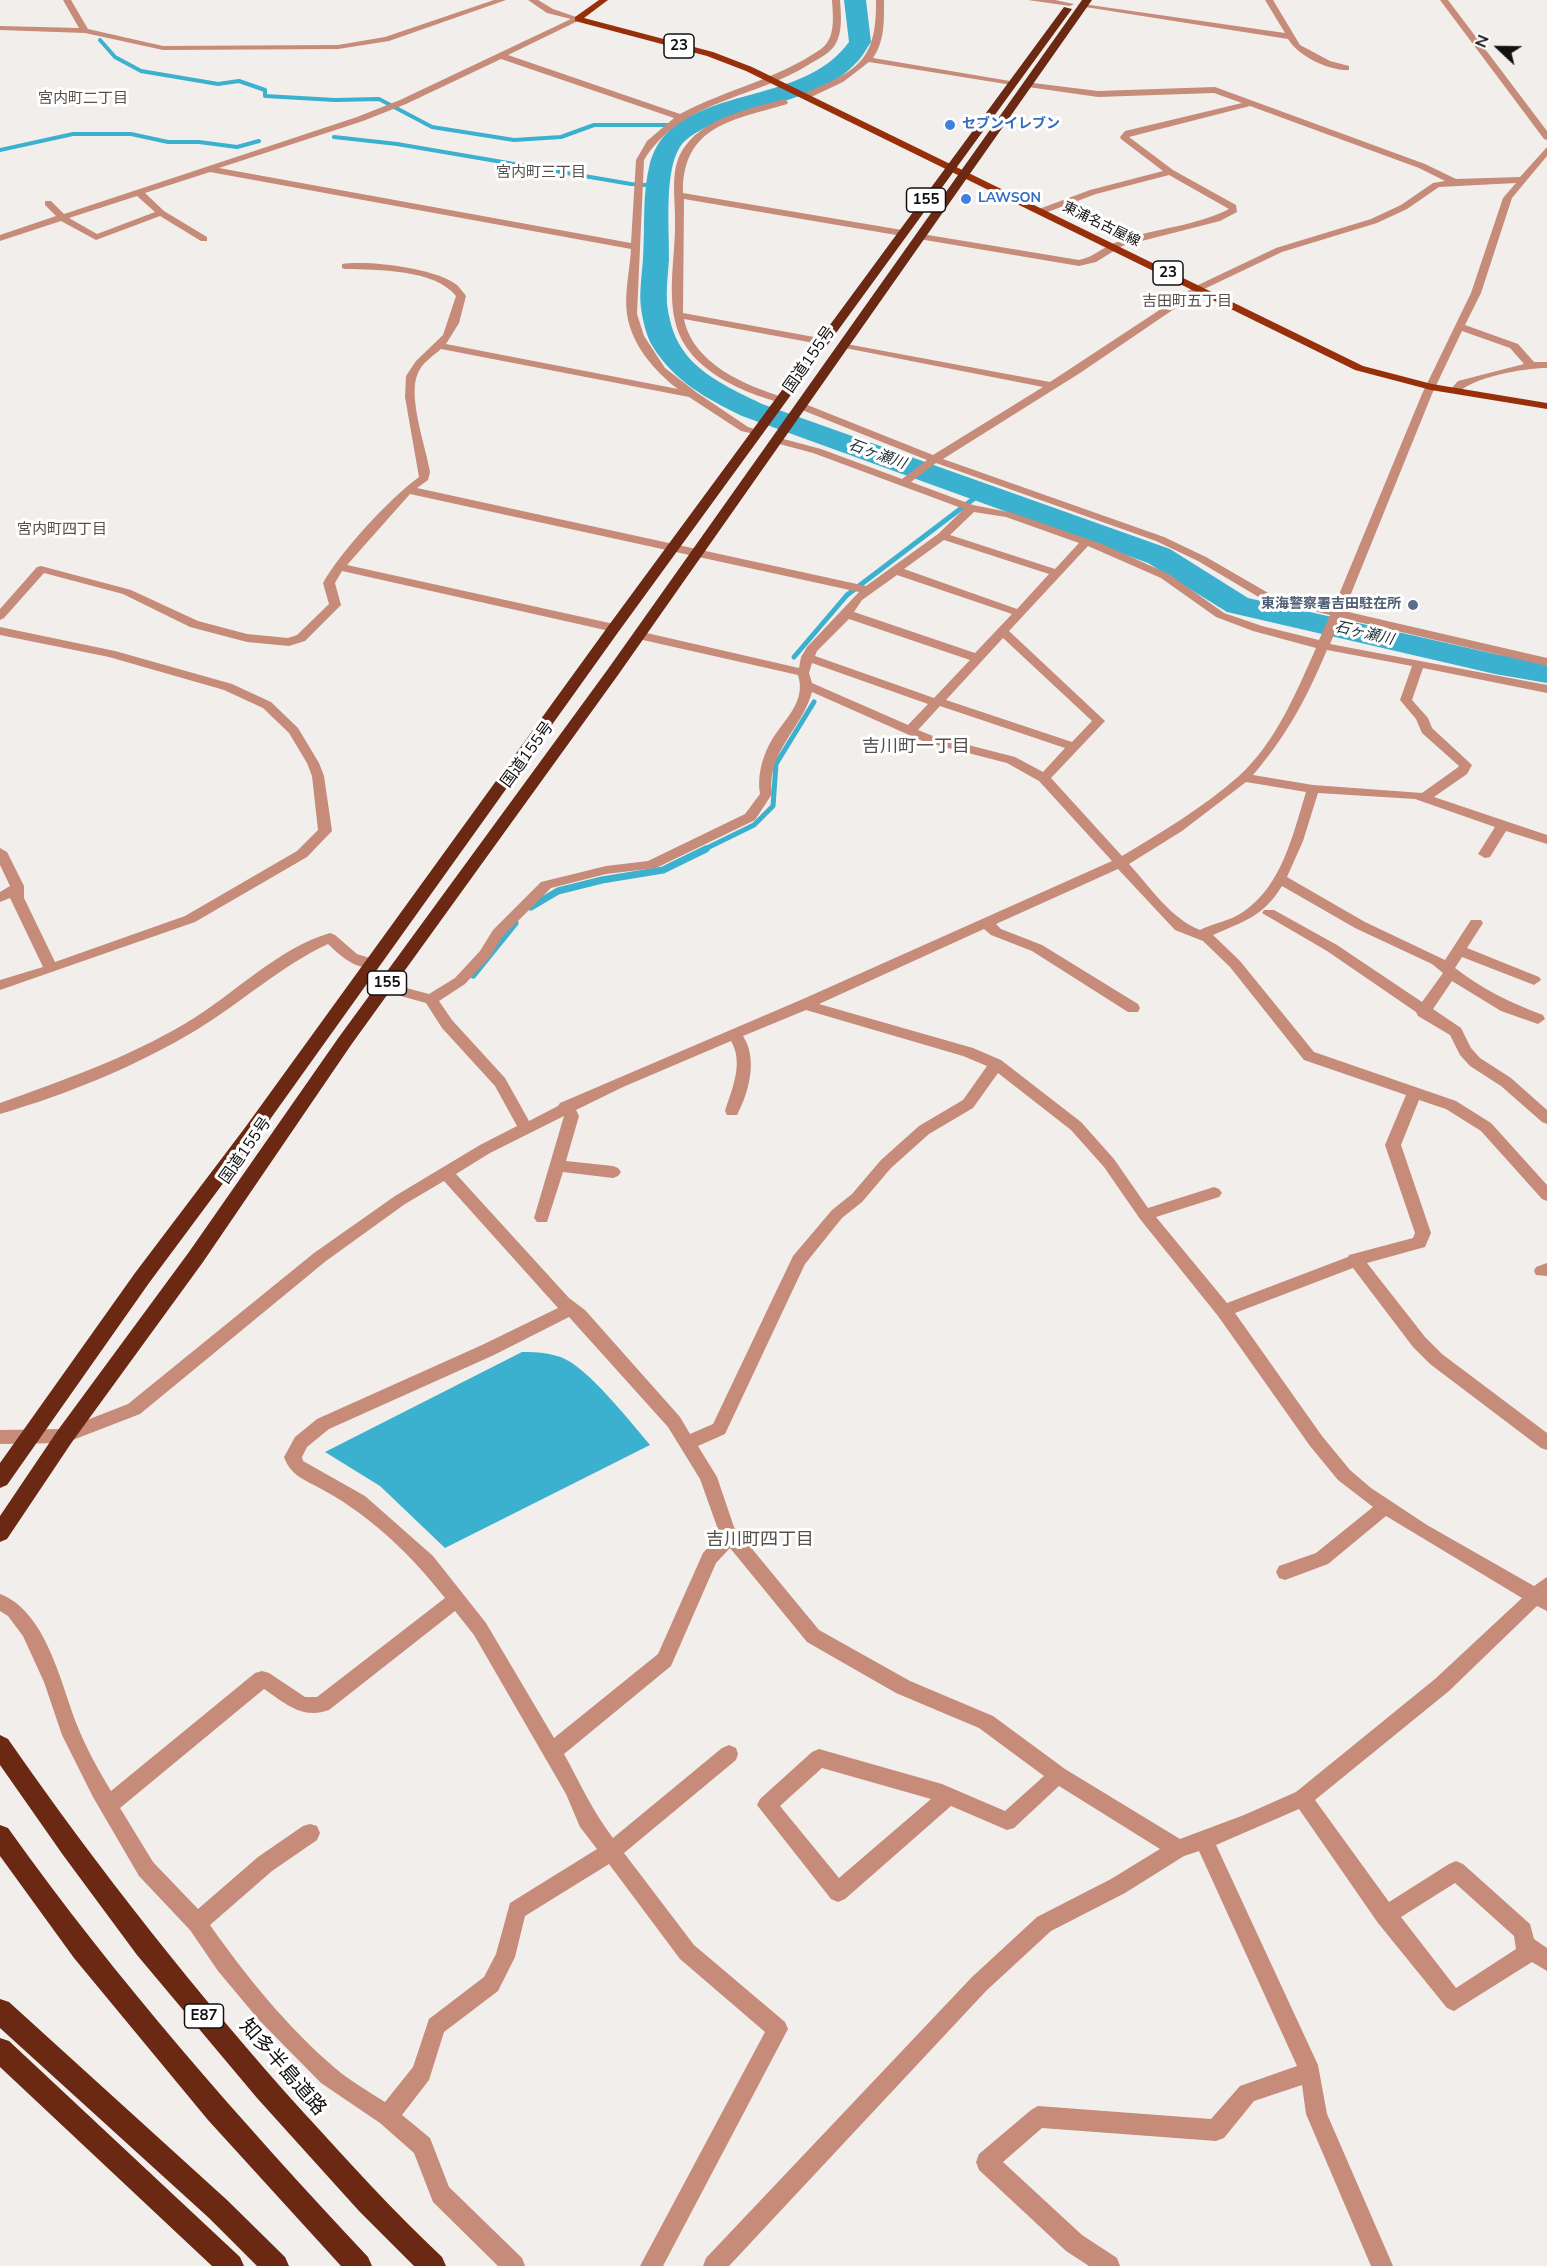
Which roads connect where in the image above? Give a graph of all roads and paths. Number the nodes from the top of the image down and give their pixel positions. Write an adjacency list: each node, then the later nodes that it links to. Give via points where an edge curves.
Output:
1 (67, 0): 13 (street)
2 (502, 0): 13 (street, via 386,39 338,47 154,48)
3 (532, 0): 11 (street, via 550,11)
4 (604, 0): 11 (main road)
5 (836, 0): 18 (street, via 837,28 831,46)
6 (880, 0): 16 (street, via 882,19)
7 (1032, 0): 10 (street)
8 (1269, 0): 14 (street)
9 (1444, 0): 25 (street)
10 (1079, 3): 14 (street); 19 (highway, 国道155号 / 155); 20 (highway, 国道155号 / 155)
11 (578, 19): 15 (street); 18 (main road, 東浦名古屋線 / 23, via 710,54)
12 (0, 28): 13 (street)
13 (85, 31)
14 (1292, 37): 17 (street, via 1297,47)
15 (499, 55): 24 (street); 28 (street, via 403,102)
16 (870, 60): 19 (street); 21 (street, via 856,71)
17 (1346, 68)
18 (776, 81): 21 (main road, 東浦名古屋線 / 23); 24 (street)
19 (1012, 82): 27 (highway, 国道155号 / 155)
20 (1028, 84): 23 (street, via 1098,94 1215,90); 30 (highway, 国道155号 / 155)
21 (805, 95): 27 (main road, 東浦名古屋線 / 23)
22 (784, 102): 34 (street, via 722,124 694,141 681,162)
23 (1251, 103): 29 (street, via 1124,137); 32 (street, via 1422,166)
24 (679, 117): 43 (street, via 651,141 640,160)
25 (1547, 137)
26 (1547, 150): 31 (street)
27 (951, 167): 30 (main road, 東浦名古屋線 / 23); 39 (highway, 国道155号 / 155)
28 (210, 169): 33 (street); 43 (street)
29 (1170, 172): 36 (street, via 1093,192); 44 (street, via 1234,210 1217,219)
30 (966, 174): 36 (main road, 東浦名古屋線 / 23); 41 (highway, 国道155号 / 155)
31 (1521, 180): 32 (street); 48 (street, via 1508,198 1488,262)
32 (1454, 182): 46 (street, via 1436,185 1374,221 1279,250)
33 (139, 193): 37 (street); 38 (street)
34 (679, 195): 39 (street); 47 (street)
35 (48, 203): 38 (street)
36 (1042, 211): 44 (main road, 東浦名古屋線 / 23)
37 (161, 213): 38 (street, via 96,237); 42 (street)
38 (63, 218): 40 (street)
39 (902, 233): 49 (highway, 国道155号 / 155)
40 (3, 235)
41 (922, 237): 44 (street, via 1079,263); 50 (highway, 国道155号 / 155)
42 (204, 239)
43 (635, 247): 57 (street, via 632,314 636,331 660,369)
44 (1115, 247): 46 (main road, 東浦名古屋線 / 23)
45 (345, 266): 51 (street, via 416,272 459,292 456,320)
46 (1199, 288): 54 (street); 55 (main road, 東浦名古屋線 / 23, via 1343,361)
47 (679, 315): 49 (street); 58 (street, via 687,338 713,368 727,378)
48 (1460, 327): 52 (street, via 1514,346); 55 (street)
49 (825, 342): 58 (highway, 国道155号 / 155)
50 (844, 345): 54 (street); 60 (highway, 国道155号 / 155)
51 (440, 346): 57 (street); 65 (street, via 426,354 410,379 425,472 424,478)
52 (1531, 365): 53 (street); 56 (street, via 1462,383)
53 (1547, 365)
54 (1051, 386): 63 (street)
55 (1431, 387): 56 (main road, 東浦名古屋線 / 23); 77 (street)
56 (1454, 391): 59 (main road, 東浦名古屋線 / 23)
57 (692, 395): 61 (street, via 745,429)
58 (781, 400): 61 (highway, 国道155号 / 155)
59 (1547, 406)
60 (801, 407): 62 (highway, 国道155号 / 155); 63 (street)
61 (760, 431): 69 (highway, 国道155号 / 155)
62 (778, 438): 64 (street); 70 (highway, 国道155号 / 155)
63 (935, 459): 64 (street); 77 (street, via 1180,548 1266,597)
64 (903, 483): 66 (street)
65 (409, 490): 69 (street); 71 (street)
66 (971, 508): 67 (street); 68 (street, via 994,510)
67 (942, 536): 72 (street); 73 (street)
68 (1085, 543): 73 (street); 83 (street, via 1165,576 1219,615)
69 (674, 547): 70 (street); 79 (highway, 国道155号 / 155)
70 (696, 553): 74 (street); 82 (highway, 国道155号 / 155)
71 (340, 567): 78 (street, via 329,583 335,605 301,638 289,642 247,638 194,624 141,596 41,569); 79 (street)
72 (895, 570): 74 (street); 75 (street)
73 (1057, 573): 75 (street)
74 (867, 590): 76 (street)
75 (1019, 613): 81 (street)
76 (848, 614): 84 (street); 85 (street)
77 (1336, 614): 83 (street); 86 (street)
78 (0, 616)
79 (614, 628): 110 (highway, 国道155号 / 155)
80 (0, 631): 111 (street, via 111,654 228,687 267,705 294,731 318,776 325,831 302,855 190,919)
81 (1002, 632): 85 (street); 92 (street, via 1099,721)
82 (638, 635): 88 (street); 115 (highway, 国道155号 / 155)
83 (1322, 645): 87 (street); 94 (street, via 1285,726)
84 (807, 657): 88 (street); 90 (street)
85 (977, 658): 90 (street)
86 (1547, 662)
87 (1419, 664): 89 (street); 96 (street, via 1406,700 1422,718 1426,730 1466,765)
88 (805, 679): 91 (street); 116 (street, via 800,710 776,744 764,780 766,794 750,817 651,866 606,870 546,885 498,933 460,981)
89 (1547, 689)
90 (937, 702): 91 (street); 92 (street)
91 (910, 731): 93 (street, via 1011,760)
92 (1074, 747): 93 (street)
93 (1044, 778): 101 (street)
94 (1244, 778): 95 (street); 101 (street, via 1177,828)
95 (1313, 789): 96 (street); 102 (street)
96 (1423, 798): 97 (street)
97 (1503, 825): 98 (street); 100 (street)
98 (1547, 840)
99 (0, 852): 103 (street)
100 (1485, 854)
101 (1122, 862): 106 (street); 108 (street, via 1171,919)
102 (1280, 879): 108 (street, via 1246,916); 112 (street)
103 (16, 891): 104 (street); 111 (street)
104 (0, 897)
105 (1269, 913): 119 (street, via 1332,948)
106 (986, 923): 117 (street); 118 (street, via 996,932 1037,948)
107 (1476, 924): 109 (street)
108 (1201, 935): 123 (street, via 1235,964 1309,1056)
109 (1459, 950): 112 (street); 113 (street)
110 (371, 963): 125 (street, via 352,958 330,938 305,948 195,1025 122,1064); 141 (highway, 国道155号 / 155)
111 (51, 969): 114 (street)
112 (1449, 970): 119 (street); 120 (street, via 1497,1002)
113 (1534, 980)
114 (0, 985)
115 (384, 987): 116 (street); 139 (highway, 国道155号 / 155, via 196,1257)
116 (431, 999): 128 (street, via 447,1024 500,1082)
117 (808, 1003): 121 (street); 122 (street)
118 (1132, 1008)
119 (1423, 1012): 127 (street, via 1456,1032 1475,1062 1506,1082)
120 (1538, 1019)
121 (734, 1034): 124 (street); 126 (street, via 739,1038 744,1064)
122 (996, 1064): 134 (street, via 1076,1126 1109,1163); 142 (street, via 968,1104 924,1130 886,1164 805,1252 719,1429)
123 (1415, 1092): 133 (street, via 1451,1105 1486,1127); 136 (street, via 1393,1145 1423,1233 1419,1243)
124 (566, 1107): 128 (street); 129 (street, via 572,1116)
125 (0, 1109)
126 (732, 1111)
127 (1547, 1118)
128 (525, 1127): 131 (street)
129 (557, 1166): 130 (street); 135 (street)
130 (613, 1172)
131 (446, 1173): 137 (street); 139 (street, via 400,1200 320,1257 134,1408)
132 (1214, 1193): 134 (street)
133 (1547, 1195)
134 (1145, 1215): 138 (street)
135 (542, 1218)
136 (1355, 1259): 138 (street); 143 (street, via 1436,1359)
137 (570, 1309): 142 (street, via 633,1374); 150 (street, via 322,1424 301,1442 293,1457 297,1466 359,1501 427,1561)
138 (1224, 1311): 145 (street, via 1316,1442 1344,1475)
139 (65, 1436): 141 (street); 146 (highway, 国道155号 / 155)
140 (0, 1437): 141 (street)
141 (29, 1438): 144 (highway, 国道155号 / 155)
142 (687, 1443): 147 (street, via 708,1477)
143 (1547, 1443)
144 (0, 1479)
145 (1384, 1505): 148 (street, via 1322,1559); 149 (street, via 1421,1530)
146 (0, 1533)
147 (730, 1536): 153 (street, via 709,1558 665,1660); 155 (street, via 813,1635 903,1687 986,1722)
148 (1285, 1572)
149 (1543, 1595): 157 (street, via 1442,1685)
150 (456, 1600): 153 (street, via 480,1629); 158 (street, via 322,1704 299,1704 274,1683 262,1679)
151 (0, 1602): 158 (street, via 14,1610 30,1631 69,1729)
152 (0, 1746): 175 (highway, 知多半島道路 / E87, via 137,1936 248,2069 398,2234)
153 (552, 1752): 163 (street, via 586,1820)
154 (729, 1754): 163 (street)
155 (1058, 1775): 156 (street, via 1007,1821); 162 (street)
156 (948, 1796): 156 (street, via 819,1758 767,1805 838,1892)
157 (1303, 1798): 161 (street); 164 (street)
158 (109, 1805): 165 (street, via 146,1869)
159 (310, 1833): 165 (street, via 265,1864)
160 (0, 1836): 174 (highway, via 101,1973 199,2092)
161 (1204, 1841): 162 (street); 170 (street)
162 (1178, 1849): 178 (street, via 1044,1924 979,1984)
163 (611, 1851): 171 (street, via 517,1910 505,1958 491,1984 436,2026 422,2073); 177 (street, via 687,1952 778,2029)
164 (1385, 1916): 166 (street, via 1456,1871 1523,1930); 166 (street, via 1454,2001 1527,1954)
165 (197, 1923): 171 (street, via 266,2013 328,2076)
166 (1525, 1944): 167 (street)
167 (1547, 1962)
168 (0, 2011): 173 (highway)
169 (0, 2050): 172 (highway)
170 (1311, 2072): 179 (street, via 1247,2093 1216,2130 1038,2117 987,2162 1074,2243); 180 (street, via 1317,2115)
171 (387, 2116): 176 (street, via 422,2146 441,2194)
172 (231, 2266)
173 (276, 2266)
174 (359, 2266)
175 (433, 2266)
176 (514, 2266)
177 (651, 2266)
178 (714, 2266)
179 (1109, 2266)
180 (1382, 2266)

